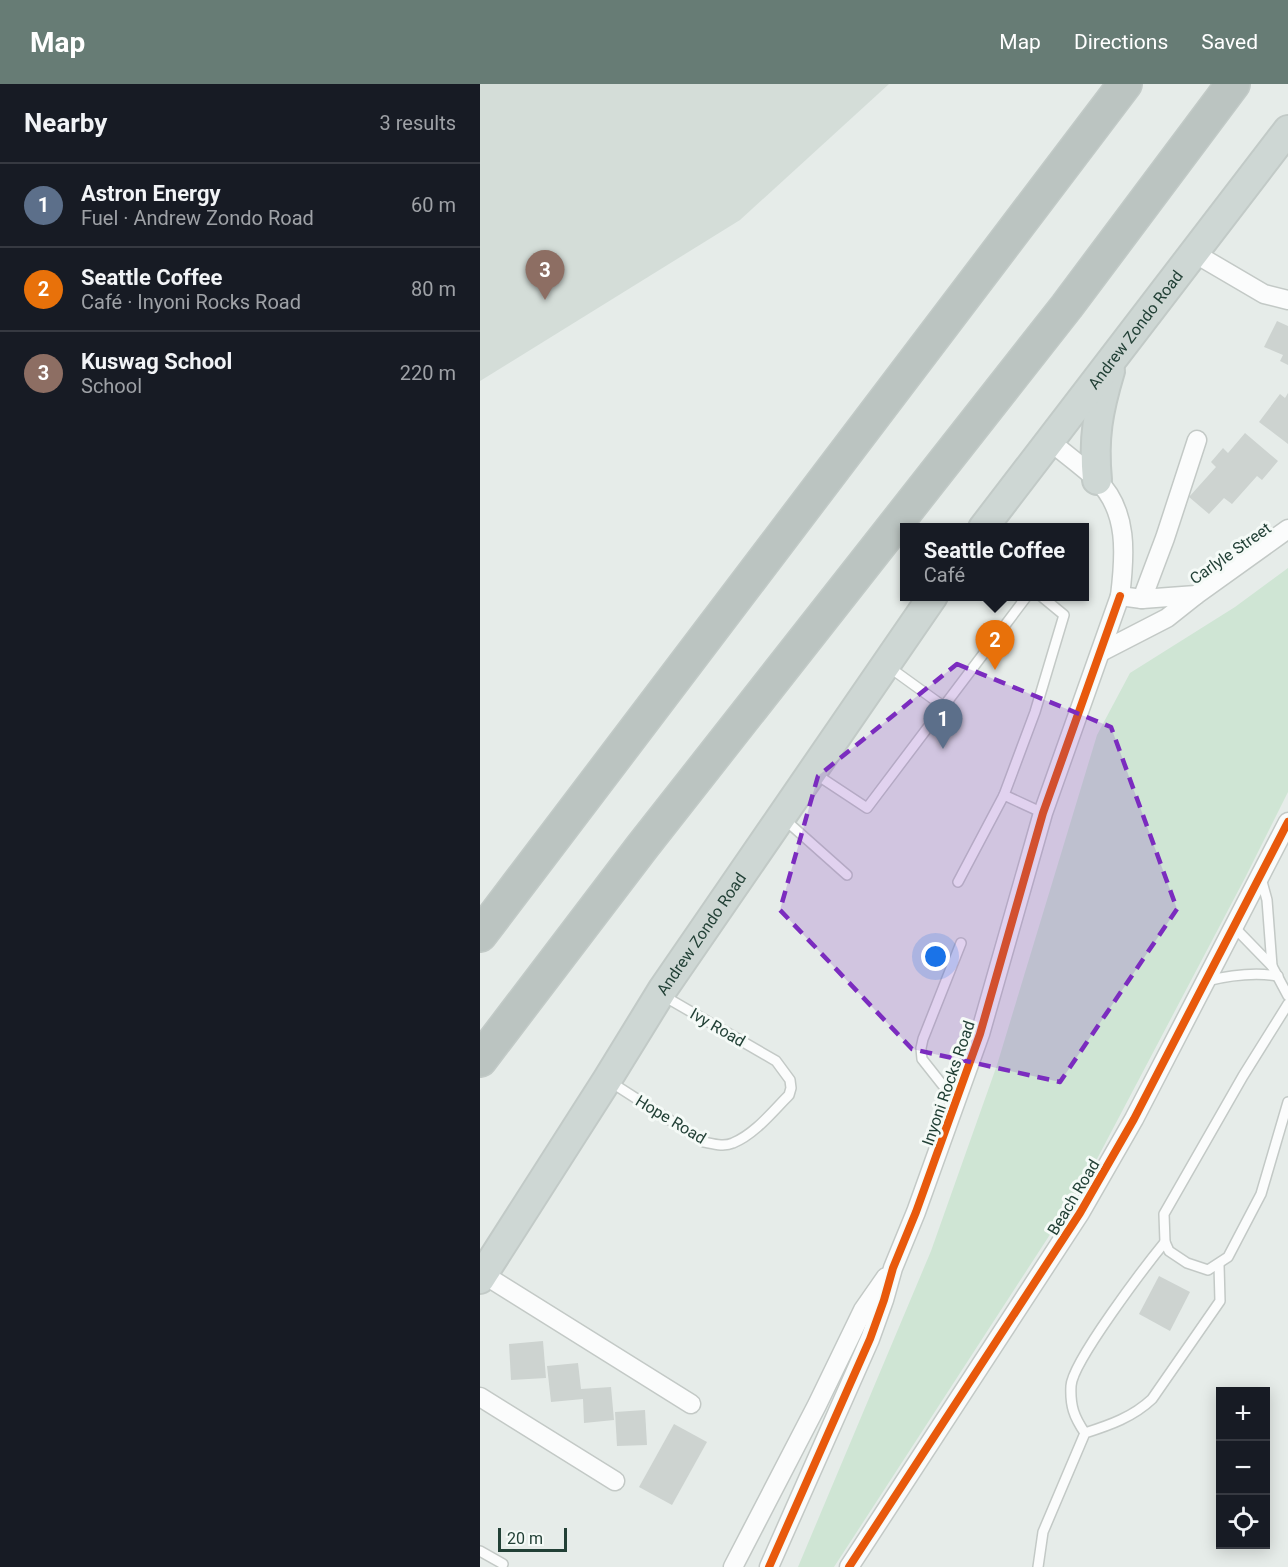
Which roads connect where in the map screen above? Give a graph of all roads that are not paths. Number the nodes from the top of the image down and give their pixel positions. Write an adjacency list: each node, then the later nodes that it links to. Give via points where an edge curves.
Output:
1 (1125, 84): 30 (highway)
2 (1233, 84): 38 (highway, via 1066,306)
3 (1288, 130): 4 (main road, Andrew Zondo Road)
4 (1194, 253): 5 (street, via 1263,294); 6 (main road, Andrew Zondo Road)
5 (1288, 300)
6 (1114, 357): 8 (main road, Andrew Zondo Road); 9 (main road, via 1095,435)
7 (1197, 440): 14 (street)
8 (1050, 441): 9 (street); 10 (main road, Andrew Zondo Road)
9 (1097, 480): 13 (street, via 1110,497 1122,529)
10 (988, 523)
11 (1288, 529): 12 (street, Carlyle Street)
12 (1196, 595): 14 (street, Carlyle Street); 18 (street, via 1167,618)
13 (1120, 596): 14 (street, Carlyle Street); 18 (street, Inyoni Rocks Road)
14 (1142, 599)
15 (930, 601): 19 (main road, Andrew Zondo Road)
16 (1024, 601): 20 (lane)
17 (1046, 601): 22 (lane, via 1064,615 1035,712)
18 (1101, 652): 23 (street, Inyoni Rocks Road)
19 (886, 665): 20 (lane); 21 (main road, Andrew Zondo Road)
20 (943, 706): 21 (lane, via 867,808)
21 (812, 772): 24 (main road, Andrew Zondo Road)
22 (1004, 795): 23 (lane); 28 (lane)
23 (1043, 813): 41 (street, Inyoni Rocks Road, via 980,1034)
24 (781, 816): 26 (lane); 35 (main road, Andrew Zondo Road)
25 (1288, 822): 27 (street, Beach Road)
26 (846, 875)
27 (1261, 876): 29 (street, Beach Road); 32 (lane)
28 (958, 882)
29 (1234, 927): 32 (lane); 34 (street, Beach Road)
30 (480, 935)
31 (961, 943): 41 (lane, via 921,1048 922,1059)
32 (1272, 966): 33 (lane)
33 (1278, 976): 34 (lane, via 1245,974); 36 (lane)
34 (1207, 981): 55 (street, Beach Road, via 1080,1213)
35 (660, 994): 39 (lane, Ivy Road); 40 (main road, Andrew Zondo Road)
36 (1288, 996)
37 (1288, 1004): 43 (lane, via 1164,1214)
38 (480, 1060)
39 (776, 1061): 40 (lane, Hope Road, via 790,1080 789,1095 749,1132 720,1146 704,1142)
40 (608, 1080): 46 (main road, Andrew Zondo Road)
41 (956, 1102): 45 (street, Inyoni Rocks Road)
42 (1288, 1102): 44 (lane, via 1261,1194 1234,1248)
43 (1165, 1242): 44 (lane, via 1169,1251 1187,1263 1208,1270); 49 (lane, via 1086,1352 1071,1383 1073,1415)
44 (1219, 1264): 49 (lane, via 1220,1301 1152,1399 1109,1426)
45 (893, 1268): 53 (street, via 863,1310); 54 (street, Inyoni Rocks Road, via 870,1339)
46 (482, 1276): 48 (street)
47 (480, 1397): 50 (street)
48 (691, 1404)
49 (1085, 1433): 56 (lane, via 1044,1532)
50 (615, 1481)
51 (480, 1551): 52 (lane)
52 (503, 1564)
53 (733, 1567)
54 (769, 1567)
55 (849, 1567)
56 (1038, 1567)

